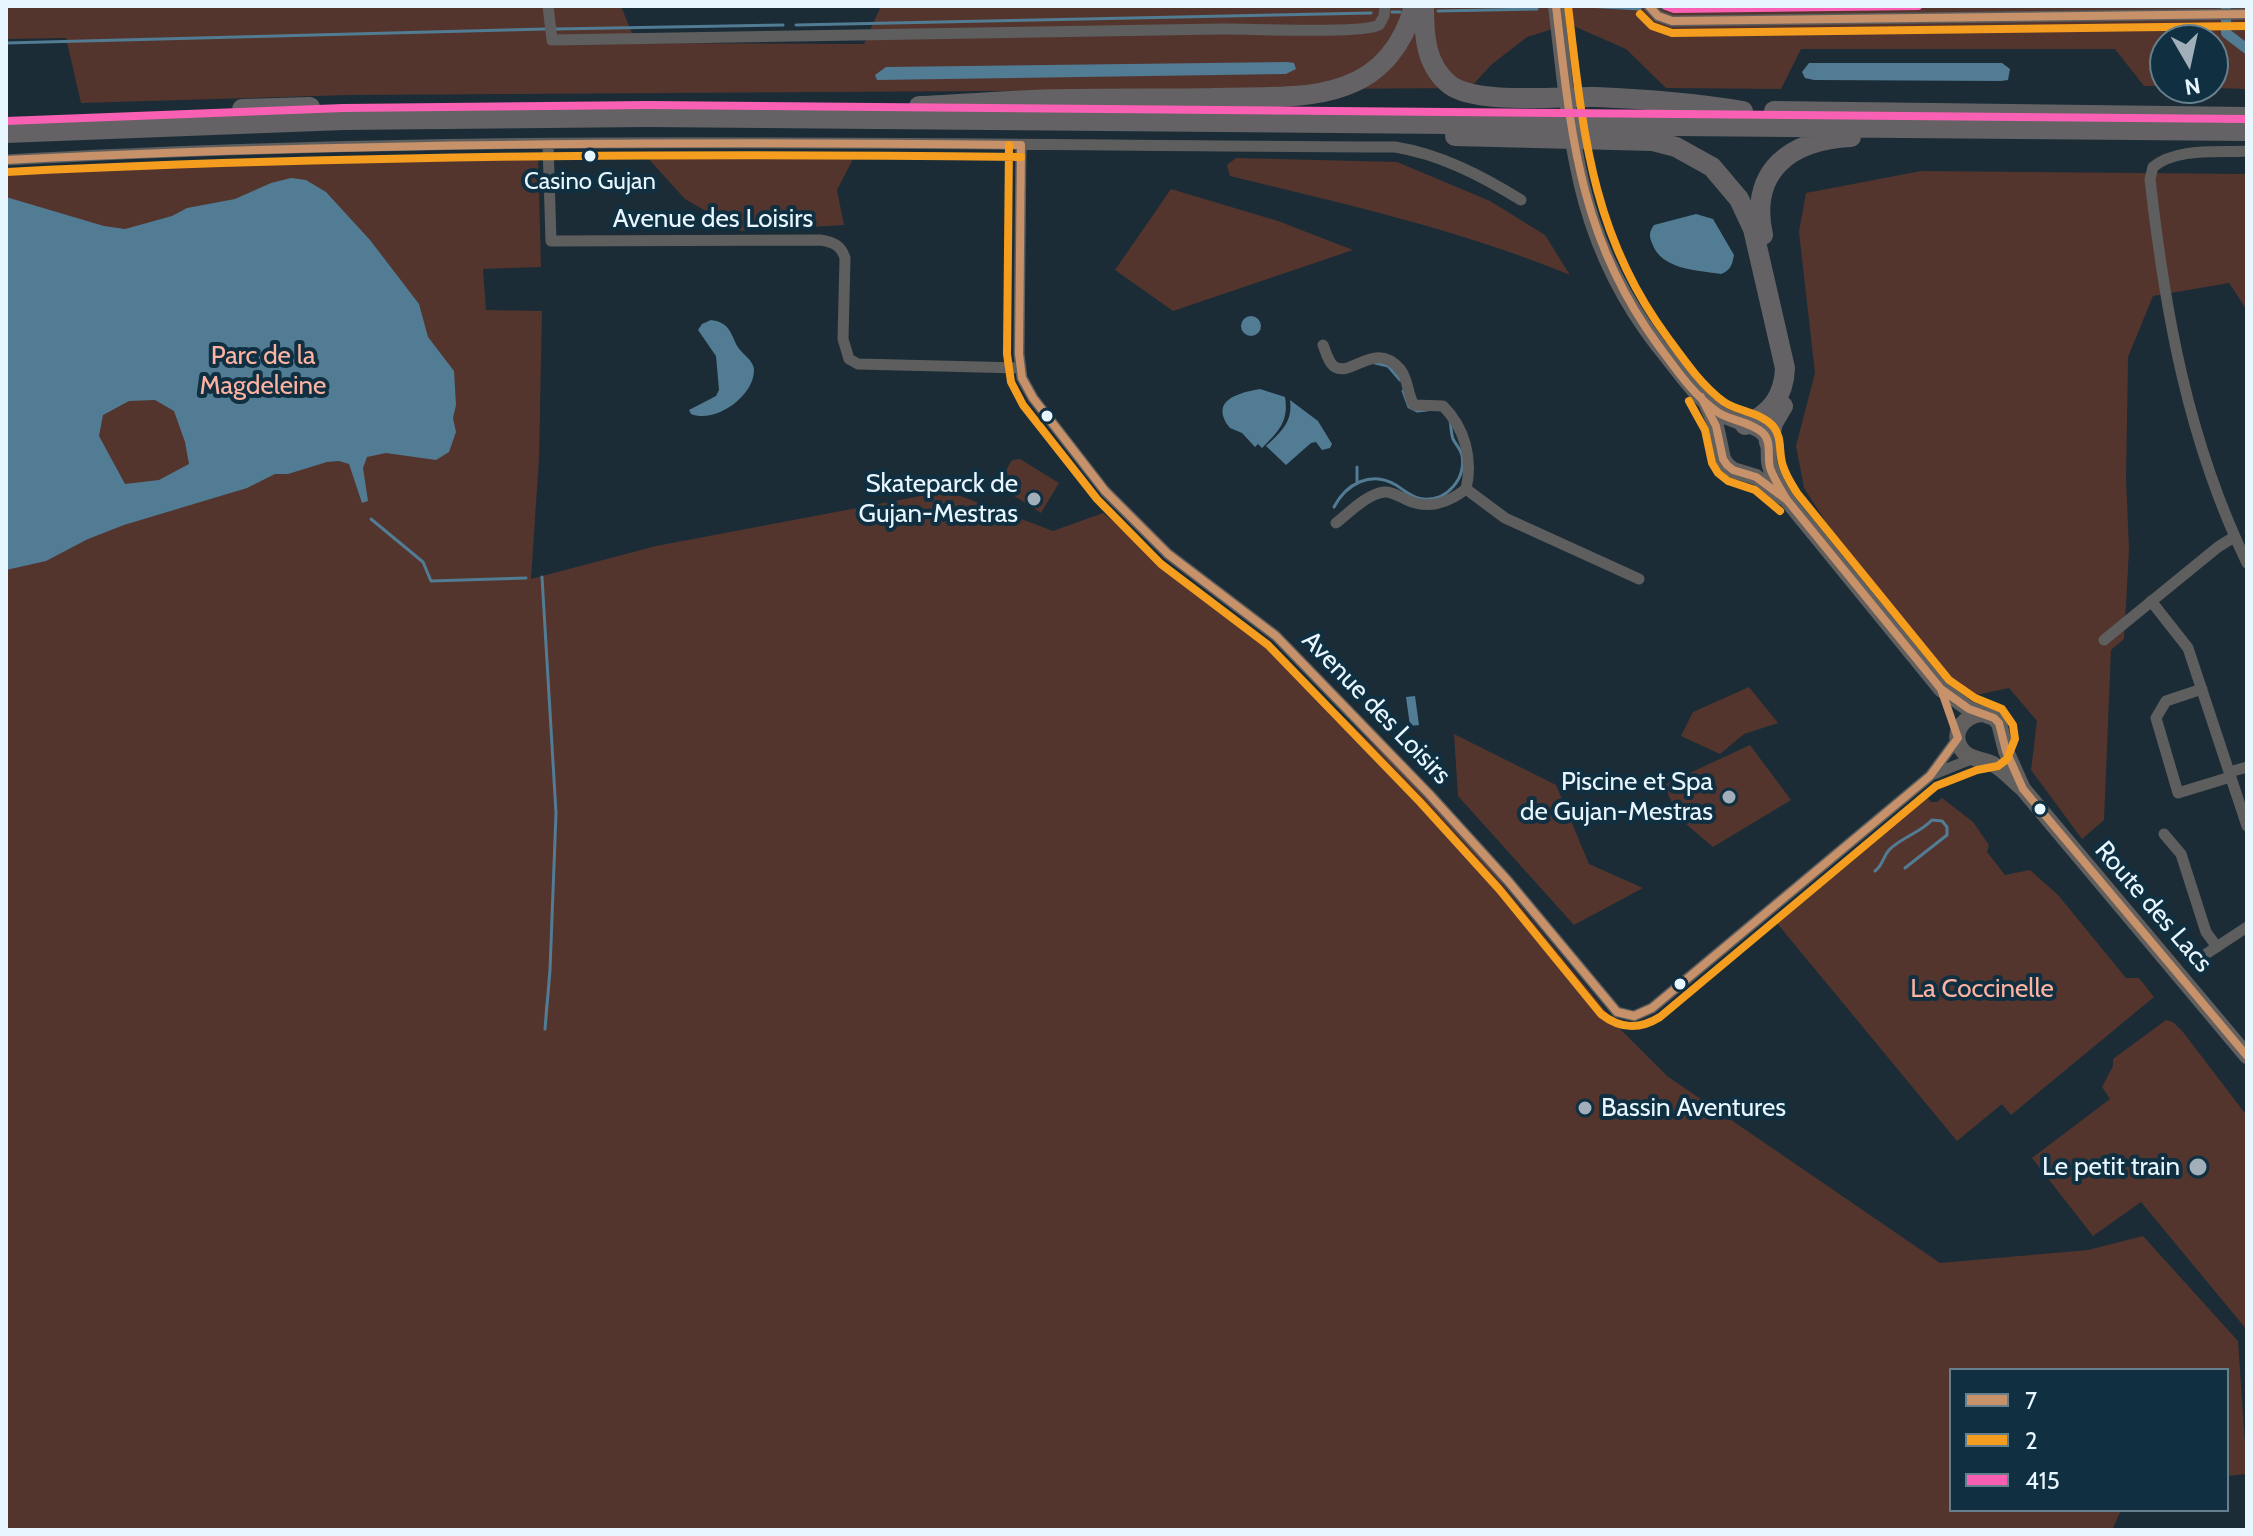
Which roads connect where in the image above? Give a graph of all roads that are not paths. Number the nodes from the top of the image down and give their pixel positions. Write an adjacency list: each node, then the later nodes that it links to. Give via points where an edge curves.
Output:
1 (548, 6): 2 (street, via 552,40 1367,30 1382,21)
2 (1385, 6)
3 (1414, 6): 8 (highway, via 1404,34 1376,70 1327,91)
4 (1424, 6): 10 (highway, via 1433,66 1449,84 1468,93 1692,103)
5 (1556, 6): 23 (main road, Route des Lacs, via 1589,217 1612,275)
6 (1649, 6): 7 (street, via 1672,21)
7 (2247, 14)
8 (919, 106): 10 (highway); 11 (highway, via 279,108)
9 (2247, 117): 10 (highway)
10 (1739, 118): 12 (highway); 13 (highway)
11 (6, 119)
12 (1171, 121): 15 (highway, via 480,118); 24 (highway, via 1283,130 1633,139 1693,155 1726,180 1748,217 1784,356 1785,381 1778,399 1762,417)
13 (2077, 130): 14 (highway); 26 (highway, via 1845,137 1814,141 1783,158 1765,184 1761,217 1794,367)
14 (2247, 131)
15 (6, 133)
16 (548, 144): 17 (street); 19 (street); 22 (street, Avenue des Loisirs, via 551,241 833,242 845,258 843,339 849,359 858,364)
17 (1021, 145): 20 (street, via 1395,147 1433,156); 22 (street)
18 (2247, 151): 31 (street, via 2164,159 2153,167 2150,179 2181,379)
19 (6, 160)
20 (1521, 200)
21 (1323, 345): 28 (street, via 1337,368 1372,357 1392,362 1407,379 1414,405 1443,406 1455,418 1470,462)
22 (1020, 368): 44 (street, Avenue des Loisirs, via 1039,408 1105,491 1168,554 1276,636 1508,881 1617,1012 1634,1016 1652,1008)
23 (1701, 397): 24 (main road, Route des Lacs); 25 (main road, Route des Lacs)
24 (1745, 425): 25 (main road, via 1730,431); 26 (main road, Route des Lacs, via 1760,430)
25 (1722, 444): 27 (main road, Route des Lacs, via 1727,465)
26 (1769, 449): 27 (main road, via 1761,468); 29 (main road, Route des Lacs, via 1771,470)
27 (1748, 473): 29 (main road, Route des Lacs)
28 (1466, 489): 30 (street, via 1432,505 1384,492); 33 (street, via 1505,518)
29 (1787, 500): 36 (main road, Route des Lacs)
30 (1336, 523)
31 (2234, 537): 32 (street); 34 (street)
32 (2247, 563)
33 (1639, 579)
34 (2151, 601): 35 (street); 37 (street, via 2185,644)
35 (2104, 640)
36 (1941, 689): 38 (main road, Route des Lacs); 39 (main road, Route des Lacs)
37 (2202, 689): 43 (street); 43 (street, via 2166,701 2156,718 2178,793)
38 (1981, 714): 39 (main road, via 1968,717); 40 (main road, Route des Lacs, via 1999,723)
39 (1958, 735): 41 (main road, Route des Lacs, via 1965,753); 44 (street, Avenue des Loisirs)
40 (2003, 738): 41 (main road, via 1997,752); 45 (main road, Route des Lacs)
41 (1977, 758): 44 (street, Avenue des Loisirs); 45 (main road, Route des Lacs, via 2001,769)
42 (2247, 767): 43 (street)
43 (2230, 775): 46 (street)
44 (1930, 776)
45 (2023, 789): 49 (main road, Route des Lacs)
46 (2247, 826)
47 (2164, 834): 48 (street, via 2181,854 2212,951)
48 (2247, 927)
49 (2247, 1056)

